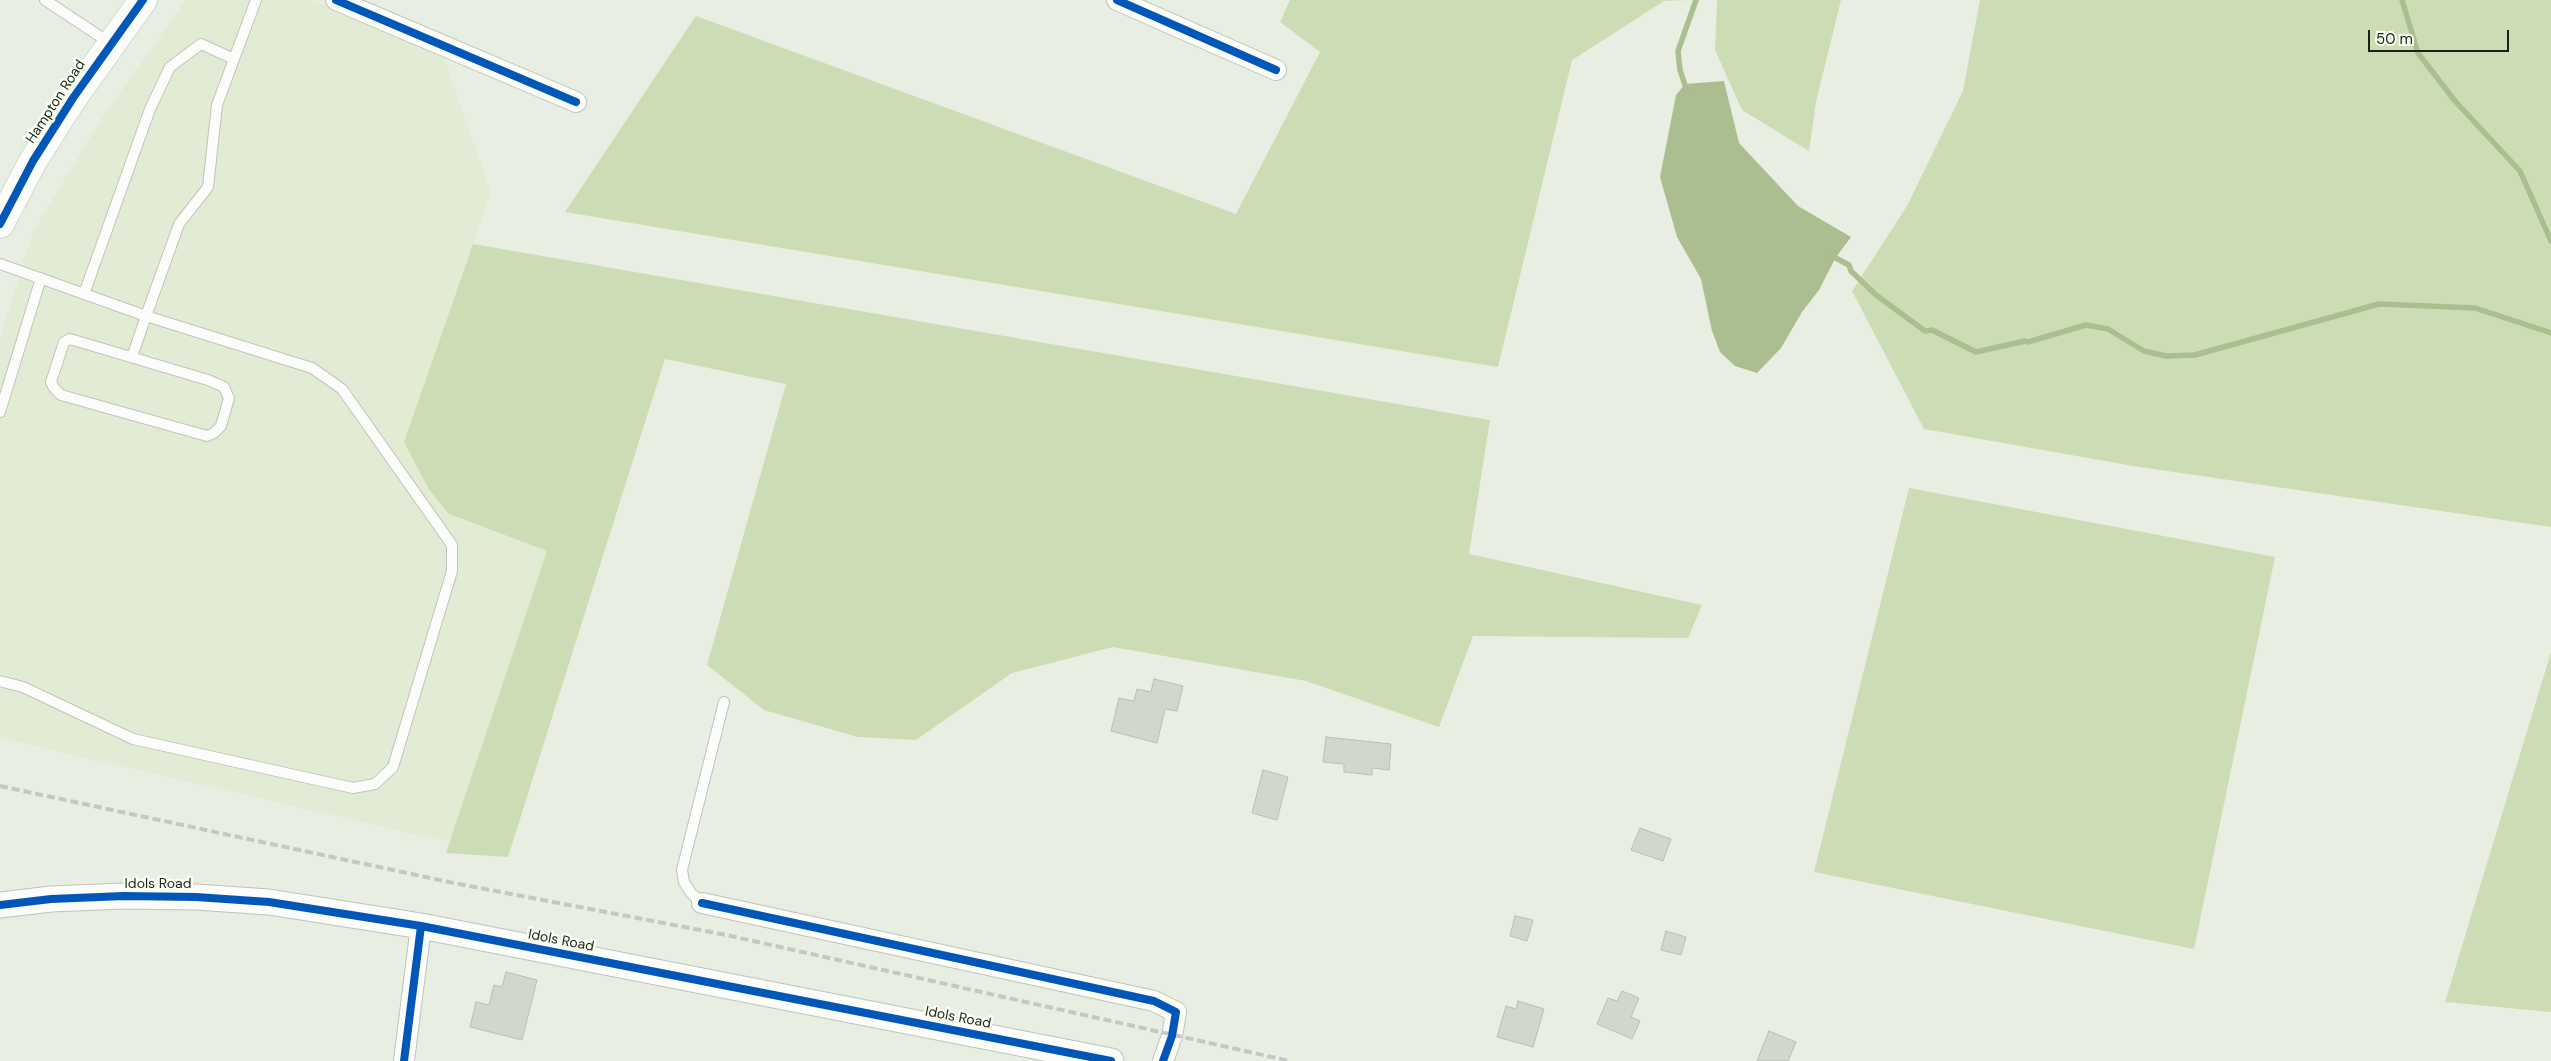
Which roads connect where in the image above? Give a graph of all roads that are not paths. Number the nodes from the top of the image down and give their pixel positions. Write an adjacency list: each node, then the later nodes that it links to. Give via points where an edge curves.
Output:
1 (44, 0): 6 (lane)
2 (143, 0): 6 (main road, Hampton Road)
3 (256, 0): 7 (lane)
4 (336, 0): 9 (street)
5 (1117, 0): 8 (street)
6 (110, 43): 10 (main road, Hampton Road, via 33,160)
7 (234, 59): 13 (lane, via 201,44 170,67 150,109); 14 (lane, via 217,104 208,187 179,224)
8 (1276, 70)
9 (576, 102)
10 (0, 224)
11 (0, 264): 12 (lane)
12 (41, 278): 13 (lane); 16 (lane)
13 (84, 294): 14 (lane)
14 (146, 316): 15 (lane); 17 (lane, via 312,368 342,389 452,545 452,571 392,768 375,784 353,788 133,739 23,687)
15 (132, 357): 15 (lane, via 70,339 64,342 51,382 61,395 206,436 222,426 229,398 224,387)
16 (0, 412)
17 (0, 681)
18 (724, 702): 19 (lane, via 682,870 684,882)
19 (702, 903): 24 (street, via 1154,1001 1176,1012)
20 (0, 904): 21 (street, Idols Road, via 51,899 196,897 269,902)
21 (421, 926): 22 (street); 23 (street, Idols Road)
22 (404, 1061)
23 (1111, 1061)
24 (1164, 1061)

